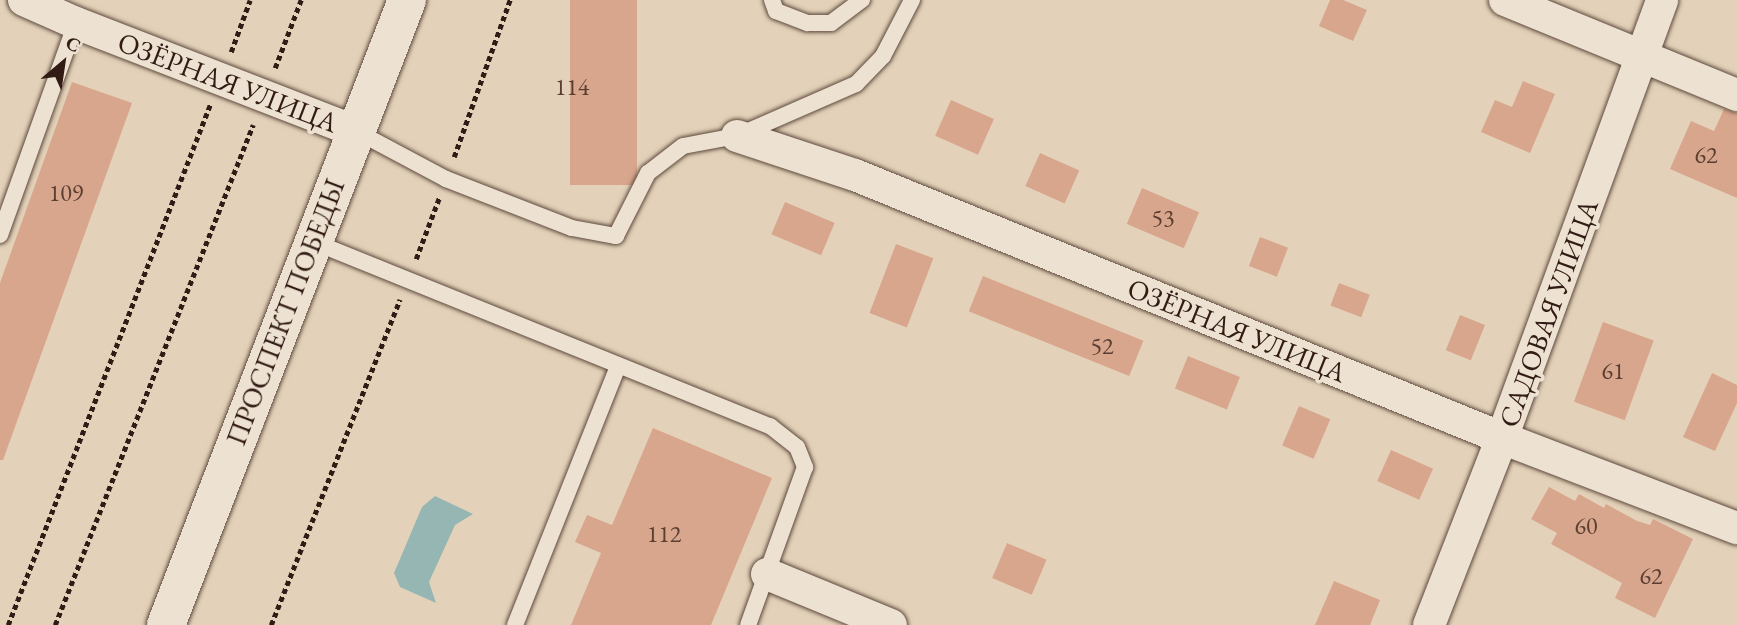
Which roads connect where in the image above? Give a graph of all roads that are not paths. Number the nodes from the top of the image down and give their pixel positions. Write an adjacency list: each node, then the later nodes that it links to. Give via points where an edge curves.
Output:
1 (24, 0): 8 (street, ОЗЁРНАЯ УЛИЦА)
2 (407, 0): 11 (street, ПРОСПЕКТ ПОБЕДЫ)
3 (772, 0): 4 (lane, via 776,11 808,23 831,23)
4 (862, 0)
5 (912, 0): 12 (lane, via 883,57 856,84)
6 (1505, 0): 9 (street)
7 (1662, 0): 9 (street, САДОВАЯ УЛИЦА)
8 (76, 23): 11 (street, ОЗЁРНАЯ УЛИЦА); 13 (lane)
9 (1642, 54): 10 (street); 16 (street, САДОВАЯ УЛИЦА)
10 (1737, 95)
11 (355, 131): 12 (lane, via 446,179 572,228 616,236 648,173 683,146); 14 (street, ПРОСПЕКТ ПОБЕДЫ)
12 (737, 136): 16 (street, ОЗЁРНАЯ УЛИЦА, via 855,175)
13 (0, 235)
14 (312, 241): 15 (lane); 19 (street, ПРОСПЕКТ ПОБЕДЫ)
15 (618, 366): 18 (lane, via 770,426 797,447 805,467); 20 (lane)
16 (1502, 438): 17 (street, ОЗЁРНАЯ УЛИЦА); 23 (street, САДОВАЯ УЛИЦА)
17 (1737, 528)
18 (767, 574): 21 (lane); 22 (street)
19 (167, 624)
20 (515, 625)
21 (748, 625)
22 (891, 625)
23 (1429, 625)

